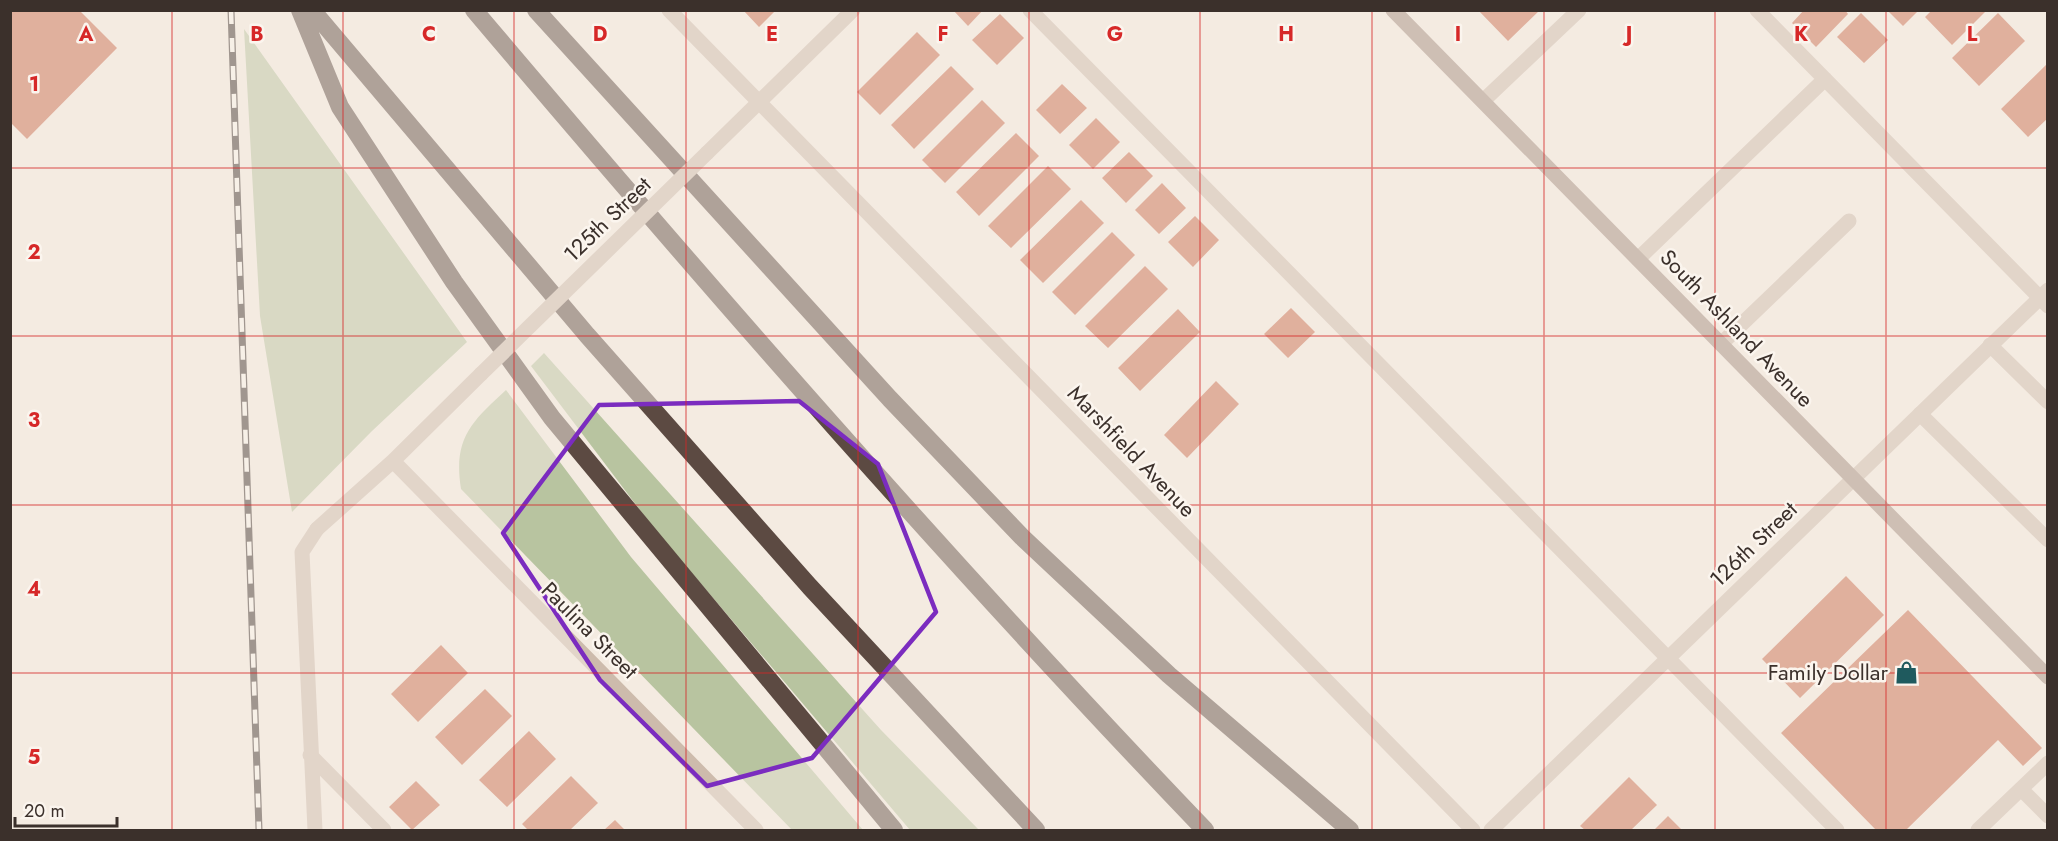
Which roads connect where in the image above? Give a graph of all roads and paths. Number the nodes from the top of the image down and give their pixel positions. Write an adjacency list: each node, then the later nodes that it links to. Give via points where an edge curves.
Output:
1 (300, 10): 33 (highway, via 340,107 454,282 545,408)
2 (312, 10): 34 (highway, via 603,352 810,587)
3 (474, 10): 35 (highway, via 634,199 902,503)
4 (536, 10): 36 (highway, via 890,399 1022,537 1169,675)
5 (669, 10): 13 (street, Marshfield Avenue)
6 (853, 10): 13 (street, 125th Street)
7 (1030, 10): 24 (street)
8 (1393, 10): 12 (main road, South Ashland Avenue)
9 (1579, 10): 12 (street)
10 (1757, 10): 11 (street)
11 (1825, 79): 15 (street); 16 (street)
12 (1483, 101): 15 (main road, South Ashland Avenue)
13 (759, 102): 21 (street, 125th Street, bridge); 37 (street, Marshfield Avenue)
14 (1849, 221): 17 (street)
15 (1638, 259): 17 (main road, South Ashland Avenue)
16 (2045, 298): 18 (street, 126th Street)
17 (1722, 344): 22 (main road, South Ashland Avenue)
18 (1990, 345): 19 (street); 20 (street, 126th Street)
19 (2048, 402)
20 (1920, 414): 22 (street, 126th Street); 23 (street)
21 (393, 461): 26 (street, 125th Street, via 317,529 302,552); 32 (street, Paulina Street)
22 (1854, 478): 24 (street, 126th Street); 25 (main road, South Ashland Avenue)
23 (2048, 540)
24 (1668, 658): 38 (street, 126th Street); 39 (street)
25 (2048, 677)
26 (310, 756): 30 (street, 125th Street); 31 (street)
27 (2048, 764): 28 (street)
28 (2021, 789): 29 (street); 40 (street)
29 (2048, 816)
30 (315, 831)
31 (384, 831)
32 (756, 831)
33 (894, 831)
34 (1036, 831)
35 (1205, 831)
36 (1350, 831)
37 (1473, 831)
38 (1491, 831)
39 (1837, 831)
40 (1978, 831)

